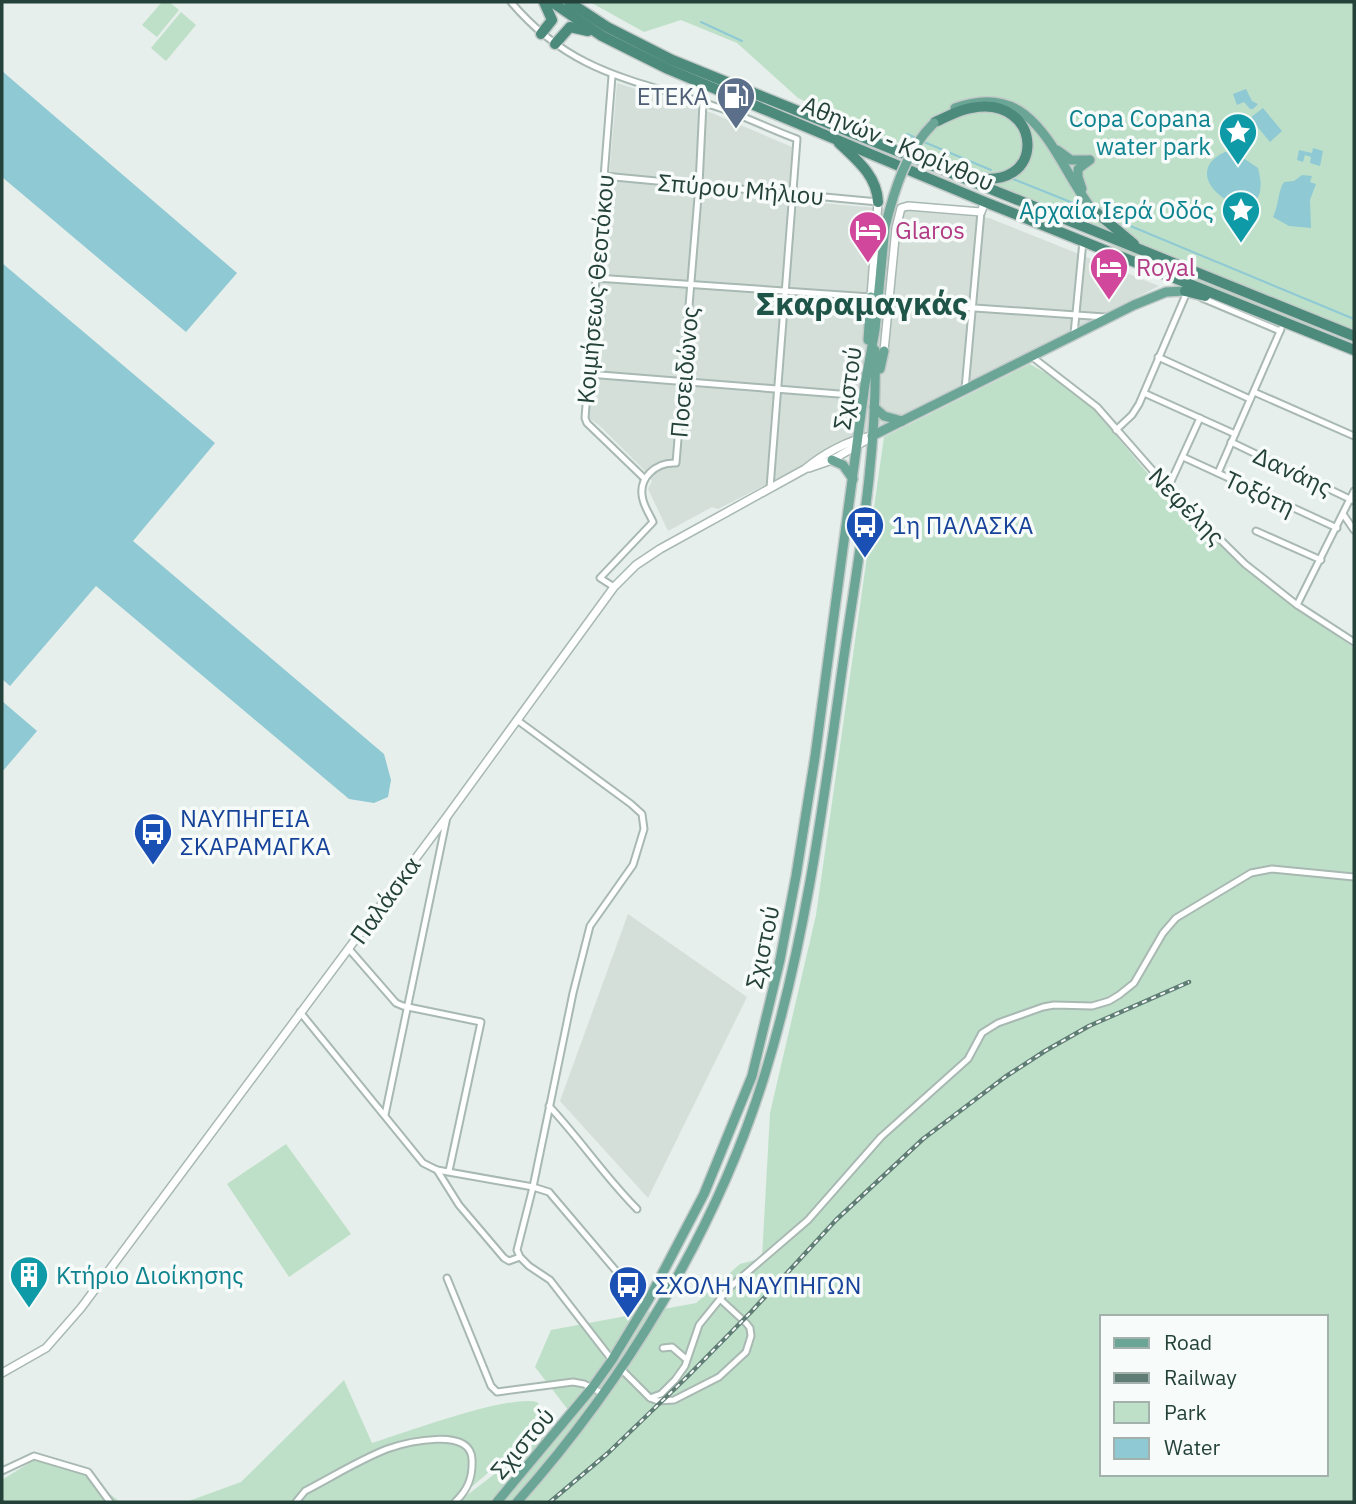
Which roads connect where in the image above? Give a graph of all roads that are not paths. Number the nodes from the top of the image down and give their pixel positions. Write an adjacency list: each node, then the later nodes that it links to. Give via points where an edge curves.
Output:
1 (511, 2): 5 (street)
2 (544, 2): 5 (highway, via 552,20)
3 (552, 2): 6 (highway, Αθηνών - Κορίνθου)
4 (569, 2): 13 (highway, Αθηνών - Κορίνθου, via 672,60)
5 (541, 34): 7 (street)
6 (602, 36): 7 (highway, via 570,27); 11 (highway, Αθηνών - Κορίνθου)
7 (555, 44): 8 (street)
8 (612, 76): 9 (street); 14 (street, Κοιμήσεως Θεοτόκου)
9 (703, 103): 15 (street, Ποσειδώνος); 16 (street, via 797,139)
10 (935, 122): 12 (main road, via 967,104 1006,105 1032,119); 13 (highway, via 969,108 1003,110 1015,117 1028,138 1025,158 1016,170 998,180); 34 (main road, Σχιστού, bridge, via 919,141 893,197 885,228)
11 (835, 140): 17 (highway, via 871,177); 18 (highway, Αθηνών - Κορίνθου)
12 (1054, 147): 19 (main road); 19 (main road, via 1072,160 1090,160 1077,174)
13 (933, 167): 22 (highway, Αθηνών - Κορίνθου)
14 (604, 176): 15 (street, Σπύρου Μήλιου); 23 (street, Κοιμήσεως Θεοτόκου)
15 (699, 185): 16 (street, Σπύρου Μήλιου); 24 (street, Ποσειδώνος)
16 (794, 194): 17 (street, Σπύρου Μήλιου); 25 (street)
17 (878, 202): 27 (street)
18 (985, 202): 20 (street); 21 (highway, Αθηνών - Κορίνθου)
19 (1091, 208): 22 (highway)
20 (981, 212): 28 (street, Σχιστού, via 901,208); 30 (street)
21 (1083, 241): 29 (highway, Αθηνών - Κορίνθου); 31 (street)
22 (1142, 251): 36 (highway, Αθηνών - Κορίνθου)
23 (596, 278): 24 (street); 41 (street, Κοιμήσεως Θεοτόκου)
24 (691, 284): 25 (street); 42 (street, Ποσειδώνος)
25 (786, 291): 27 (street); 45 (street)
26 (1185, 291): 29 (highway); 32 (main road, via 1154,296); 33 (street); 40 (street)
27 (871, 297): 43 (main road)
28 (888, 302): 30 (street); 38 (street, Σχιστού)
29 (1244, 307): 33 (highway, Αθηνών - Κορίνθου)
30 (972, 308): 31 (street); 46 (street)
31 (1076, 316): 32 (street); 35 (street)
32 (1110, 317): 35 (main road)
33 (1282, 327): 37 (highway, Αθηνών - Κορίνθου); 47 (street)
34 (875, 330): 43 (main road, Σχιστού); 44 (main road, Σχιστού)
35 (1074, 334): 39 (main road)
36 (1354, 336)
37 (1354, 350)
38 (884, 351): 44 (main road)
39 (1031, 356): 46 (main road); 54 (street, Νεφέλης, via 1085,396)
40 (1158, 357): 48 (street); 50 (street)
41 (588, 374): 42 (street); 64 (street, Κοιμήσεως Θεοτόκου, via 586,421)
42 (683, 381): 45 (street); 64 (street, Ποσειδώνος, via 676,463 657,466)
43 (865, 384): 49 (main road, Σχιστού)
44 (876, 384): 51 (main road, Σχιστού)
45 (778, 389): 49 (street); 66 (street)
46 (965, 389): 53 (main road)
47 (1254, 391): 50 (street); 57 (street)
48 (1144, 393): 52 (street, Δανάης); 54 (street, via 1132,415)
49 (864, 396): 59 (main road, Σχιστού)
50 (1250, 399): 55 (street)
51 (874, 407): 53 (main road, via 884,416); 56 (main road, Σχιστού)
52 (1200, 418): 55 (street, Δανάης); 60 (street)
53 (902, 421): 56 (main road)
54 (1116, 430): 67 (street, Νεφέλης)
55 (1235, 434): 58 (street)
56 (872, 436): 59 (street, Παλάσκα); 97 (main road, Σχιστού, via 830,760 773,1045 741,1139 705,1223)
57 (1354, 436)
58 (1231, 442): 63 (street); 69 (street, Δανάης)
59 (858, 443): 61 (street, Παλάσκα); 62 (street, Παλάσκα); 65 (main road, Σχιστού)
60 (1184, 457): 63 (street, Τοξότη); 67 (street)
61 (832, 460): 62 (street, Παλάσκα); 65 (main road, via 843,465)
62 (805, 469): 66 (street, Παλάσκα)
63 (1217, 473): 71 (street, Τοξότη)
64 (645, 479): 75 (street, via 642,498 653,522 600,578)
65 (853, 479): 93 (main road, Σχιστού, via 799,862 761,1042 718,1163)
66 (770, 488): 75 (street, Παλάσκα, via 649,556)
67 (1168, 488): 76 (street, Νεφέλης, via 1227,548)
68 (1354, 491): 69 (street)
69 (1352, 500): 70 (street)
70 (1343, 514): 71 (street); 72 (street)
71 (1336, 528): 74 (street)
72 (1354, 530)
73 (1256, 531): 74 (street)
74 (1321, 560): 76 (street)
75 (614, 587): 78 (street, Παλάσκα)
76 (1297, 606): 77 (street, Νεφέλης)
77 (1354, 642)
78 (517, 720): 79 (street, Παλάσκα); 84 (street, via 631,804 645,820 633,865 590,926)
79 (447, 816): 81 (street, Παλάσκα); 82 (street)
80 (1354, 877): 92 (street, via 1272,869 1251,873 1176,918 1134,983 1109,1001 1043,1007 982,1033 968,1059 881,1136 818,1210 735,1282)
81 (349, 949): 82 (street, via 396,1003); 83 (street, Παλάσκα)
82 (408, 1007): 85 (street); 87 (street, via 481,1022)
83 (300, 1012): 85 (street); 98 (street, Παλάσκα, via 73,1318 47,1348)
84 (549, 1106): 88 (street); 89 (street)
85 (385, 1115): 86 (street, via 423,1163)
86 (437, 1170): 87 (street); 90 (street, via 503,1258)
87 (449, 1171): 88 (street)
88 (533, 1187): 90 (street, via 517,1250); 93 (street, via 549,1192)
89 (637, 1209)
90 (520, 1257): 96 (street, via 550,1280)
91 (447, 1278): 99 (street, via 496,1392 573,1382)
92 (721, 1300): 95 (street, via 699,1325); 101 (street, via 750,1328 746,1352 719,1377 674,1400)
93 (645, 1305): 96 (main road, Σχιστού)
94 (663, 1348): 95 (street, via 672,1347)
95 (686, 1359): 101 (street, via 667,1389)
96 (612, 1360): 99 (main road, Σχιστού)
97 (620, 1368): 100 (main road, Σχιστού); 101 (street)
98 (2, 1373)
99 (592, 1388): 100 (street); 106 (main road, Σχιστού)
100 (602, 1393): 107 (main road, Σχιστού)
101 (650, 1398)
102 (2, 1471): 103 (street, via 34,1455 76,1466 88,1472)
103 (110, 1502)
104 (296, 1502): 105 (street, via 305,1491 388,1449 445,1439 465,1443 472,1457 469,1484)
105 (454, 1502)
106 (497, 1502)
107 (517, 1502)

